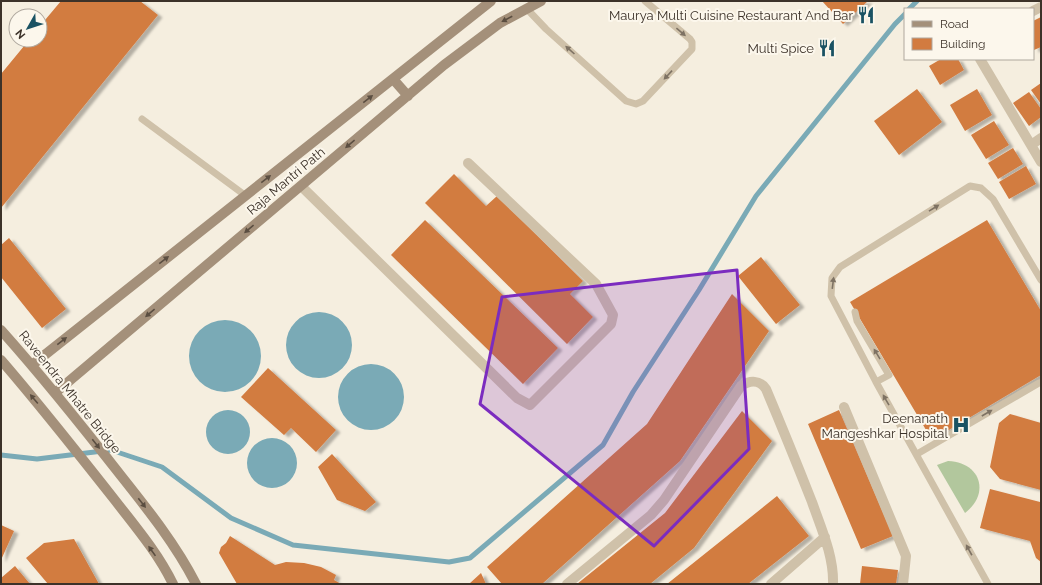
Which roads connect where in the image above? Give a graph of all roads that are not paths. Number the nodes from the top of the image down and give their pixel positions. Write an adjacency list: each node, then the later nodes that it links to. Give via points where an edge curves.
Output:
1 (491, 1): 6 (main road, Raja Mantri Path)
2 (541, 1): 4 (main road, Raja Mantri Path)
3 (645, 1): 4 (lane, one-way to 4, via 690,39 692,49 643,101 636,104 626,101)
4 (527, 9): 7 (main road, Raja Mantri Path, one-way to 7, via 500,23)
5 (981, 60): 10 (street)
6 (393, 79): 7 (main road); 14 (main road, Raja Mantri Path, one-way to 6)
7 (408, 96): 13 (main road, Raja Mantri Path, one-way to 13)
8 (142, 119): 14 (lane)
9 (1041, 138): 10 (street)
10 (1031, 145): 11 (street)
11 (1041, 162)
12 (468, 163): 13 (street, via 596,284 613,315 611,324 530,405 517,398)
13 (300, 186): 22 (main road, Raja Mantri Path, one-way to 22)
14 (246, 196): 19 (main road, Raja Mantri Path, one-way to 14)
15 (1041, 280): 20 (lane, one-way to 15, via 832,296 832,278 840,266 970,186 981,188 993,199)
16 (855, 312): 20 (lane, one-way to 16, via 889,375 857,321)
17 (1, 330): 19 (main road, Raveendra Mhatre Bridge)
18 (1, 360): 26 (main road, one-way to 18, via 140,533)
19 (32, 365): 22 (main road, Raveendra Mhatre Bridge)
20 (876, 382): 24 (lane, one-way to 20)
21 (1041, 383): 24 (lane, one-way to 21)
22 (55, 393): 27 (main road, Raveendra Mhatre Bridge, one-way to 27, via 157,522)
23 (844, 407): 31 (street, via 906,556)
24 (917, 454): 32 (lane, one-way to 24)
25 (825, 537): 28 (street, via 766,389 759,382 748,382 741,386 655,510); 29 (street); 30 (street, via 834,573)
26 (173, 584)
27 (196, 584)
28 (567, 584)
29 (770, 584)
30 (833, 584)
31 (903, 584)
32 (988, 584)

